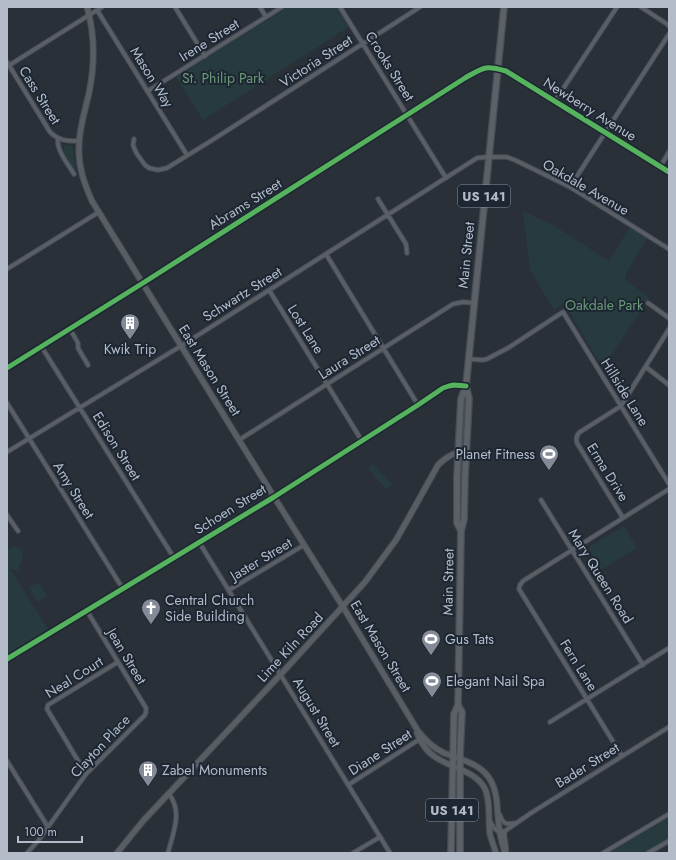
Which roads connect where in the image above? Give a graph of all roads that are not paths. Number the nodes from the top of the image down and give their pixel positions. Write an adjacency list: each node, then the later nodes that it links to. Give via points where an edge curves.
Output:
1 (87, 7): 12 (main road, East Mason Street)
2 (102, 7): 11 (street)
3 (175, 7): 17 (street)
4 (260, 7): 13 (street)
5 (282, 7): 13 (street, Irene Street)
6 (340, 7): 16 (street, Crooks Street)
7 (420, 7): 16 (street, Victoria Street)
8 (504, 7): 19 (main road, Main Street / US 141)
9 (617, 7): 21 (street)
10 (641, 7): 14 (street)
11 (97, 10): 12 (street); 20 (street, Mason Way)
12 (89, 15): 18 (street); 26 (main road, East Mason Street, via 93,69)
13 (266, 17): 17 (street, Irene Street)
14 (669, 26)
15 (669, 34): 23 (street)
16 (363, 44): 22 (street, Crooks Street); 28 (street, Victoria Street)
17 (205, 56): 20 (street, Irene Street)
18 (8, 65): 24 (street, Cass Street, via 48,129)
19 (497, 69): 21 (street, Newberry Avenue, via 506,71); 22 (street, Abrams Street, via 488,67 480,70); 29 (main road, Main Street / US 141)
20 (148, 91): 28 (street, Mason Way)
21 (555, 101): 23 (street, Newberry Avenue)
22 (408, 116): 33 (street, Crooks Street); 42 (street, Abrams Street)
23 (605, 132): 30 (street, Newberry Avenue); 34 (street)
24 (58, 138): 26 (street, Cass Street); 32 (street, via 58,148)
25 (134, 139): 28 (street, Victoria Street, via 135,150 142,163 149,168 162,170)
26 (79, 141): 36 (main road, East Mason Street, via 83,177)
27 (669, 152): 30 (street)
28 (188, 155)
29 (488, 157): 33 (street, Schwartz Street, via 474,160); 34 (street, Oakdale Avenue, via 511,158); 44 (main road, Main Street / US 141)
30 (660, 167): 31 (street, Newberry Avenue)
31 (669, 172)
32 (74, 174)
33 (446, 178): 37 (street, Schwartz Street)
34 (570, 187): 38 (street, Oakdale Avenue)
35 (378, 199): 37 (street)
36 (99, 212): 41 (street); 42 (main road, East Mason Street)
37 (388, 214): 39 (street, via 406,244); 40 (street, Schwartz Street)
38 (669, 249)
39 (407, 253)
40 (326, 254): 43 (street, Schwartz Street); 51 (street)
41 (7, 269)
42 (143, 283): 47 (street, Abrams Street); 50 (main road, East Mason Street)
43 (269, 290): 50 (street, Schwartz Street); 56 (street, Lost Lane)
44 (474, 303): 51 (street, Laura Street, via 453,304); 52 (main road, Main Street / US 141)
45 (648, 303): 46 (street)
46 (669, 318)
47 (70, 329): 49 (street, Abrams Street); 53 (street)
48 (669, 329): 54 (street)
49 (42, 346): 55 (street, Abrams Street); 62 (street, Edison Street)
50 (181, 346): 62 (street, Schwartz Street); 64 (main road, East Mason Street)
51 (384, 348): 56 (street, Laura Street); 60 (street)
52 (469, 359): 58 (main road, Main Street / US 141); 61 (street, Hillside Lane, via 487,359 564,312)
53 (88, 365)
54 (646, 367): 57 (street); 61 (street)
55 (7, 368)
56 (327, 384): 64 (street, Laura Street); 65 (street, Lost Lane)
57 (669, 385)
58 (466, 386): 60 (street, Schoen Street, via 454,385 443,388); 66 (main road, Main Street / US 141, via 462,399); 67 (main road, Main Street / US 141, via 469,399)
59 (7, 403): 63 (street, Amy Street)
60 (418, 405): 65 (street, Schoen Street)
61 (621, 406): 69 (street, Hillside Lane); 74 (street, Erma Drive, via 580,432 576,438)
62 (80, 408): 63 (street, Schwartz Street); 80 (street, Edison Street)
63 (29, 439): 68 (street, Schwartz Street); 81 (street, Amy Street)
64 (239, 440): 71 (main road, East Mason Street)
65 (362, 441): 71 (street, Schoen Street)
66 (458, 451): 67 (main road); 76 (main road, Main Street / US 141, via 457,523); 83 (main road, Lime Kiln Road, via 438,465 396,540)
67 (466, 451): 76 (main road, Main Street / US 141, via 464,521)
68 (7, 452)
69 (669, 484)
70 (669, 489): 74 (street)
71 (274, 497): 77 (street, Schoen Street); 78 (main road, East Mason Street)
72 (540, 500): 79 (street, Mary Queen Road)
73 (7, 515): 75 (street)
74 (623, 518): 79 (street)
75 (18, 531)
76 (461, 531): 91 (main road, Main Street / US 141)
77 (199, 542): 80 (street, Schoen Street); 82 (street, August Street)
78 (304, 545): 82 (street, Jaster Street); 83 (main road, East Mason Street)
79 (572, 550): 88 (street, Mary Queen Road); 90 (street, Fern Lane, via 523,581 519,589)
80 (174, 558): 81 (street, Schoen Street)
81 (123, 589): 84 (street, Schoen Street)
82 (229, 590): 89 (street, August Street)
83 (343, 607): 89 (main road, Lime Kiln Road); 95 (main road, East Mason Street)
84 (87, 611): 86 (street, Schoen Street); 87 (street, Jean Street)
85 (669, 648): 88 (street)
86 (7, 659)
87 (118, 662): 92 (street, Jean Street); 102 (street, Neal Court, via 48,705 46,709)
88 (642, 665): 90 (street)
89 (281, 674): 103 (street, August Street); 104 (main road, Lime Kiln Road)
90 (587, 699): 93 (street); 97 (street, Fern Lane)
91 (458, 705): 96 (main road, Main Street / US 141, via 454,714); 98 (main road, Main Street / US 141, via 462,712)
92 (146, 712): 102 (street, Clayton Place)
93 (550, 722)
94 (669, 727): 97 (street, Bader Street)
95 (421, 738): 96 (main road, East Mason Street, via 436,749); 100 (main road, East Mason Street, via 429,753); 103 (street, Diane Street)
96 (453, 756): 98 (main road, East Mason Street); 100 (main road, Main Street / US 141)
97 (622, 756): 108 (street, Bader Street)
98 (460, 759): 101 (main road, Main Street / US 141); 105 (main road, East Mason Street, via 478,767 490,779)
99 (7, 761): 109 (street)
100 (453, 766): 101 (main road, East Mason Street); 118 (main road, Main Street / US 141)
101 (460, 769): 107 (main road, East Mason Street, via 480,781 485,789); 119 (main road, Main Street / US 141)
102 (86, 774): 109 (street, Clayton Place)
103 (348, 785): 111 (street, August Street)
104 (169, 794): 114 (main road, Lime Kiln Road, via 142,821); 115 (street, via 176,809 176,816)
105 (497, 810): 108 (street, via 502,821 509,824); 110 (main road, East Mason Street)
106 (669, 814): 122 (street)
107 (489, 817): 110 (street, via 494,828); 120 (main road, East Mason Street, via 490,835)
108 (516, 822): 110 (street, Bader Street)
109 (48, 827): 113 (street, Clayton Place)
110 (502, 831): 121 (main road, East Mason Street, via 501,842)
111 (380, 837): 116 (street); 117 (street, August Street)
112 (669, 841): 123 (street)
113 (27, 853)
114 (117, 853)
115 (168, 853)
116 (353, 853)
117 (390, 853)
118 (451, 853)
119 (460, 853)
120 (496, 853)
121 (506, 853)
122 (603, 853)
123 (648, 853)

